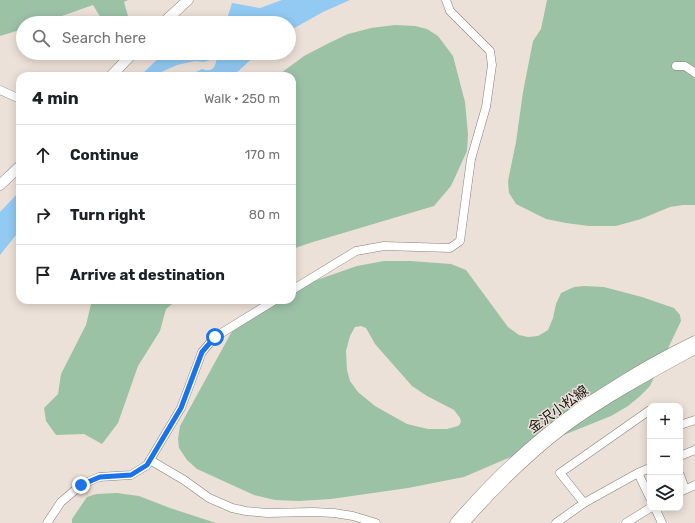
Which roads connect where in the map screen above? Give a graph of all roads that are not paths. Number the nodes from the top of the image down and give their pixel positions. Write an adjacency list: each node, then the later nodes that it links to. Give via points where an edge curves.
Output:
1 (188, 0): 3 (main road)
2 (446, 0): 12 (street, via 450,10 490,51 492,65 486,107 472,159 460,241 450,248 384,246 356,251)
3 (171, 16)
4 (127, 60): 6 (main road)
5 (676, 66): 7 (street, via 685,66)
6 (115, 72)
7 (695, 73)
8 (0, 90): 9 (street)
9 (16, 97)
10 (16, 170): 11 (main road)
11 (0, 185)
12 (296, 288)
13 (269, 304): 21 (street, via 215,337 202,352 181,408)
14 (695, 341): 33 (main road, 金沢小松線, via 578,409 539,439 502,473)
15 (695, 349): 34 (main road, 金沢小松線, via 565,427 525,460)
16 (647, 412): 27 (street, via 560,473)
17 (695, 420): 18 (street)
18 (683, 424)
19 (695, 450): 20 (street)
20 (683, 455)
21 (150, 460): 31 (street, via 147,465 131,475 100,477 81,485 62,502); 32 (street, via 209,498 232,508 266,513 334,513)
22 (647, 469): 23 (street)
23 (638, 473): 26 (street); 27 (street)
24 (695, 485): 25 (street)
25 (683, 490)
26 (647, 492)
27 (584, 503): 30 (street)
28 (647, 510): 35 (street)
29 (656, 511): 36 (street)
30 (558, 522)
31 (47, 523)
32 (376, 523)
33 (455, 523)
34 (464, 523)
35 (626, 523)
36 (662, 523)

